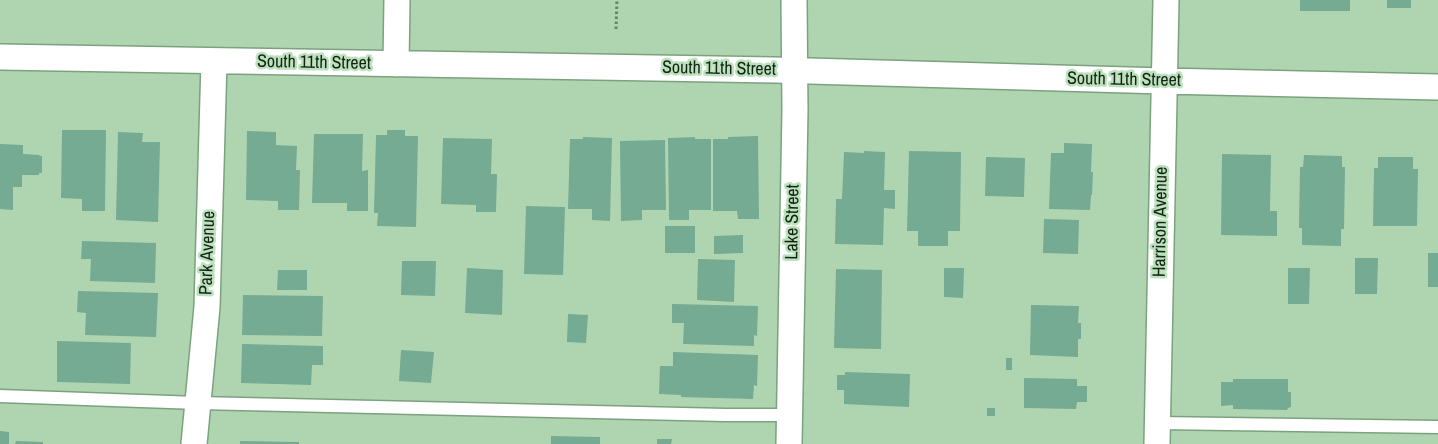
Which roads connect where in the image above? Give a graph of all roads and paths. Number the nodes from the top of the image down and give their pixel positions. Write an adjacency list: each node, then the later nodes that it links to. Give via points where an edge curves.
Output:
1 (397, 0): 8 (street)
2 (617, 0): 5 (path)
3 (794, 0): 9 (street, Lake Street)
4 (1166, 0): 10 (street, Harrison Avenue)
5 (616, 28)
6 (0, 57): 7 (street, South 11th Street)
7 (214, 61): 8 (street, South 11th Street); 13 (street, Park Avenue, via 207,307)
8 (396, 64): 9 (street, South 11th Street)
9 (794, 70): 10 (street, South 11th Street); 14 (street, Lake Street)
10 (1164, 81): 11 (street, South 11th Street); 16 (street, Harrison Avenue)
11 (1438, 87)
12 (0, 396): 13 (lane)
13 (198, 403): 14 (lane); 17 (street, Park Avenue)
14 (789, 415): 18 (street, Lake Street)
15 (1438, 427): 16 (lane)
16 (1157, 433)
17 (194, 444)
18 (789, 444)

